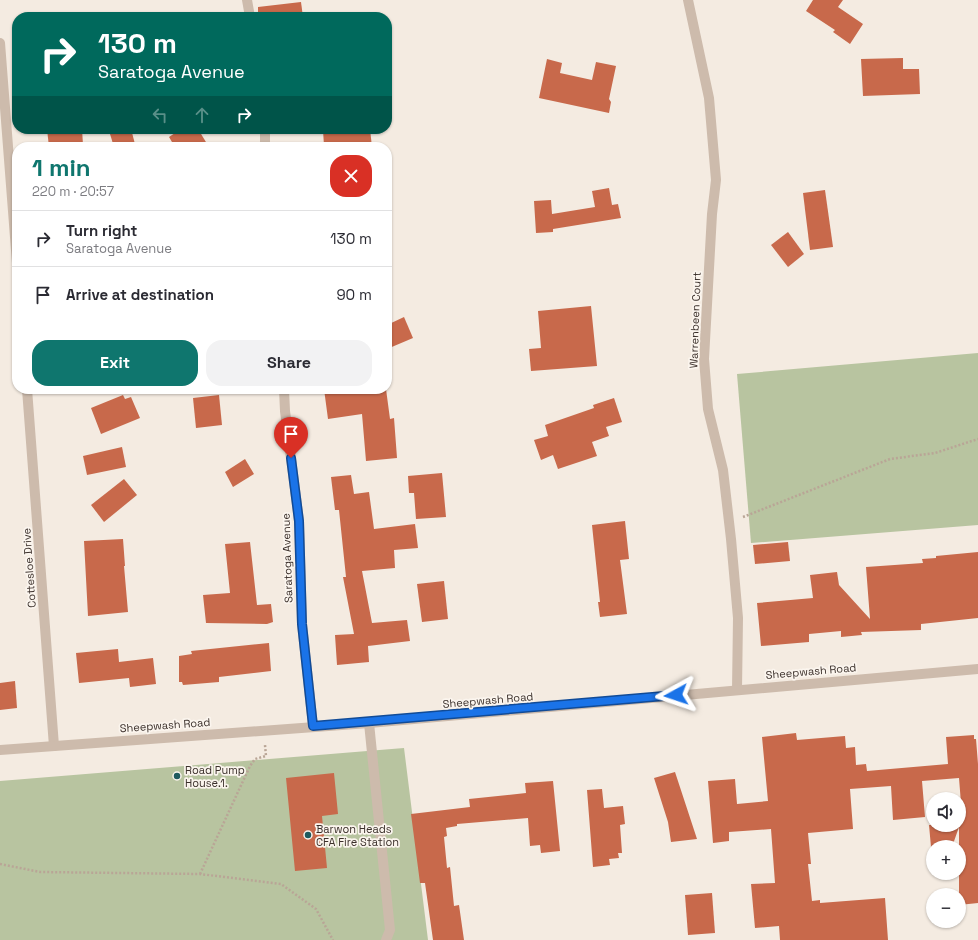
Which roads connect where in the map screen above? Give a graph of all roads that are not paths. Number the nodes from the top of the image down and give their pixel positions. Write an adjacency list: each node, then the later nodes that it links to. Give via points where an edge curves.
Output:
1 (247, 0): 3 (street)
2 (688, 0): 9 (street, Warrenbeen Court, via 709,98 716,180 704,359 708,409 723,470 729,523 738,618)
3 (249, 12)
4 (0, 43): 5 (street)
5 (12, 198)
6 (27, 394): 12 (street, Cottesloe Drive)
7 (284, 394): 11 (street, Saratoga Avenue, via 299,521 302,624)
8 (978, 669): 9 (street, Sheepwash Road)
9 (737, 690): 10 (street, Sheepwash Road)
10 (369, 722): 11 (street, Sheepwash Road); 14 (street, via 390,930)
11 (313, 726): 12 (street, Sheepwash Road)
12 (54, 746): 13 (street, Sheepwash Road)
13 (0, 750)
14 (386, 940)

